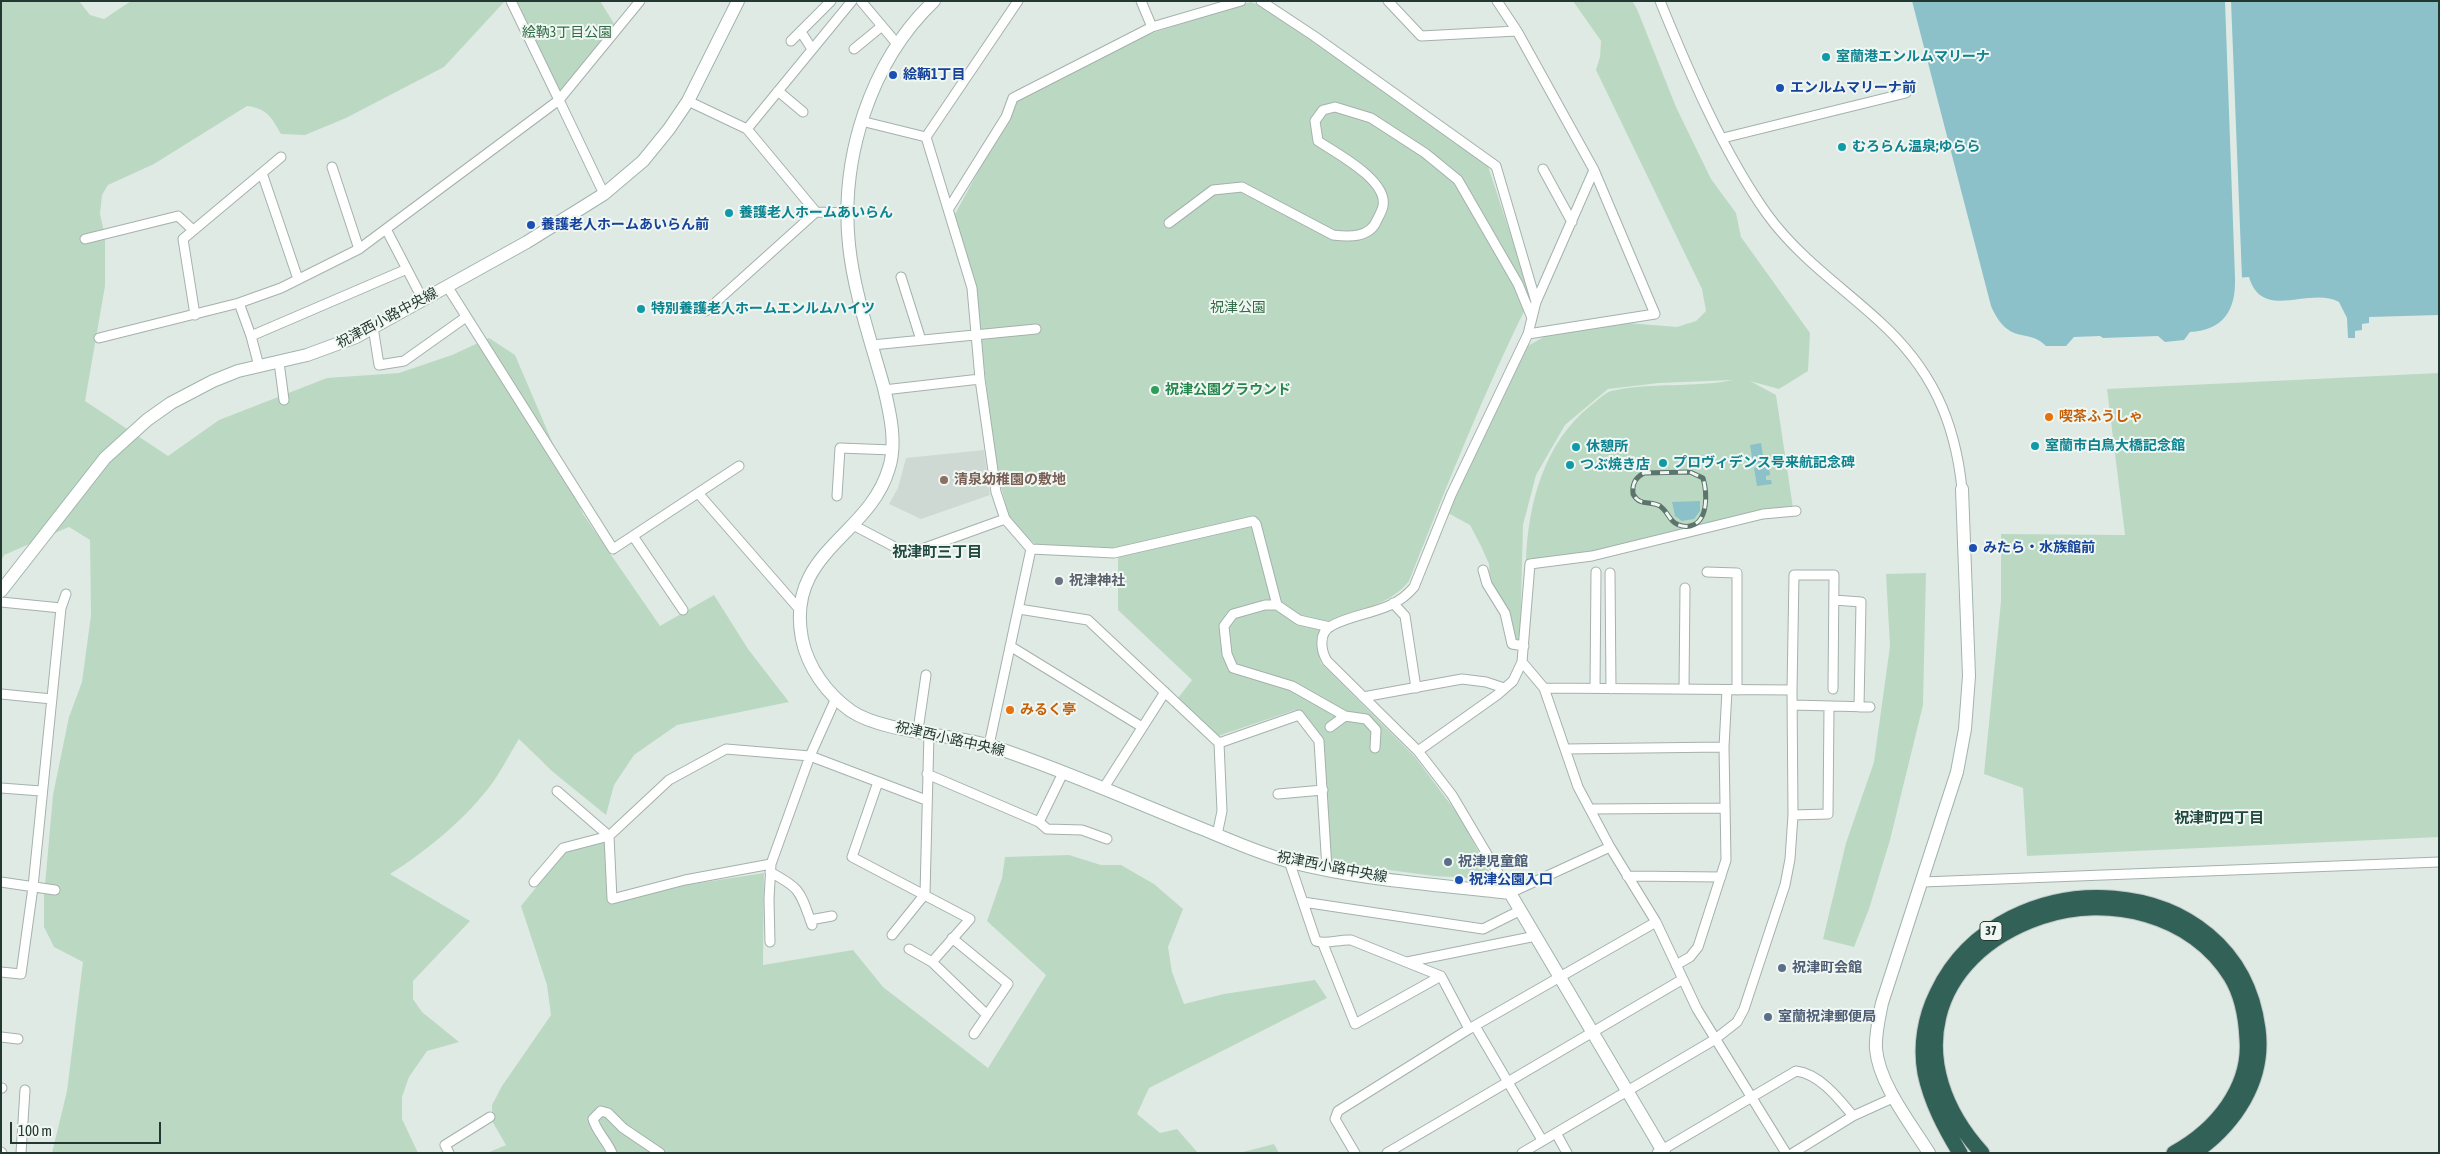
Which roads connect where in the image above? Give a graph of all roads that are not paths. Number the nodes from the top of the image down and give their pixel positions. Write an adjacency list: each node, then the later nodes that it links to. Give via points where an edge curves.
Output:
1 (511, 1): 25 (street)
2 (640, 1): 25 (street)
3 (738, 1): 26 (main road, 祝津西小路中央線)
4 (831, 1): 18 (street)
5 (852, 1): 21 (street)
6 (861, 1): 15 (street)
7 (934, 1): 20 (main road, 祝津西小路中央線)
8 (1017, 1): 30 (street)
9 (1141, 1): 16 (street)
10 (1241, 1): 16 (street)
11 (1261, 1): 52 (street, via 1496,166)
12 (1388, 1): 17 (street, via 1422,36)
13 (1497, 1): 17 (street)
14 (1660, 1): 31 (street)
15 (882, 26): 20 (street); 22 (street)
16 (1152, 27): 38 (street, via 1013,98 1006,117)
17 (1517, 31): 35 (street)
18 (801, 32): 19 (street); 21 (street)
19 (791, 41)
20 (898, 45): 28 (main road, 祝津西小路中央線, via 880,76)
21 (812, 49): 23 (street)
22 (854, 49)
23 (778, 91): 27 (street); 29 (street)
24 (1906, 93): 31 (street)
25 (559, 100): 37 (street); 44 (street)
26 (688, 100): 29 (street); 37 (main road, 祝津西小路中央線, via 643,161)
27 (804, 112)
28 (861, 121): 30 (street); 40 (main road, 祝津西小路中央線, via 852,159)
29 (747, 128): 39 (street)
30 (926, 137): 38 (street)
31 (1723, 138): 73 (street, via 1742,177 1777,226 1811,264 1900,342 1930,380 1950,427)
32 (281, 157): 36 (street)
33 (332, 167): 46 (street)
34 (1543, 169): 41 (street)
35 (1594, 170): 41 (street); 61 (street, via 1655,314)
36 (262, 173): 43 (street); 49 (street)
37 (604, 194): 50 (main road, 祝津西小路中央線)
38 (949, 208): 60 (street, via 972,288)
39 (816, 212): 40 (street); 54 (street)
40 (847, 213): 65 (main road, 祝津西小路中央線, via 853,271)
41 (1572, 222): 52 (street)
42 (1168, 223): 57 (street, via 1213,190 1242,187 1334,236 1364,234 1375,224 1381,211 1381,193 1373,180 1318,141 1315,122 1323,110 1335,107 1371,118 1425,153 1458,180 1518,284)
43 (193, 230): 45 (street, via 178,216); 55 (street, via 183,239)
44 (386, 230): 46 (street); 47 (street)
45 (85, 239)
46 (359, 249): 49 (street)
47 (407, 269): 51 (street); 62 (street)
48 (901, 277): 64 (street)
49 (298, 279): 53 (street)
50 (447, 286): 51 (main road, 祝津西小路中央線); 56 (street)
51 (423, 300): 58 (main road, 祝津西小路中央線)
52 (1536, 302): 57 (street)
53 (239, 303): 55 (street); 62 (street)
54 (706, 311)
55 (195, 315): 63 (street)
56 (466, 317): 58 (street, via 404,361 379,365); 79 (street, via 613,549)
57 (1532, 318): 61 (street)
58 (373, 328): 66 (main road, 祝津西小路中央線, via 328,348)
59 (1036, 329): 60 (street)
60 (975, 334): 64 (street); 68 (street)
61 (1528, 334): 90 (street, via 1451,495 1414,587 1404,598)
62 (251, 336): 67 (street)
63 (99, 338)
64 (920, 340): 65 (street)
65 (872, 345): 69 (main road, 祝津西小路中央線)
66 (279, 362): 67 (main road, 祝津西小路中央線); 70 (street)
67 (259, 366): 86 (main road, 祝津西小路中央線, via 238,371 191,392 147,420 122,441 105,458)
68 (980, 379): 69 (street); 77 (street, via 996,492)
69 (884, 390): 71 (main road, 祝津西小路中央線, via 890,412)
70 (284, 400)
71 (892, 450): 75 (street, via 840,448); 78 (main road, 祝津西小路中央線, via 884,480 870,505)
72 (739, 466): 74 (street)
73 (1962, 489): 157 (main road, via 1969,676 1965,729 1957,772)
74 (698, 493): 79 (street); 94 (street)
75 (837, 496)
76 (1796, 511): 98 (street, via 1763,514 1592,556 1530,564)
77 (1005, 519): 78 (street, via 908,554); 80 (street)
78 (853, 525): 94 (main road, 祝津西小路中央線, via 816,564)
79 (633, 536): 93 (street)
80 (1031, 549): 91 (street, via 1114,553 1253,521); 95 (street)
81 (1483, 570): 98 (street, via 1487,584 1505,613 1512,644)
82 (1596, 572): 104 (street)
83 (1707, 572): 109 (street, via 1737,573)
84 (1610, 574): 105 (street)
85 (1685, 588): 106 (street)
86 (1, 591)
87 (66, 594): 92 (street)
88 (1834, 600): 107 (street); 110 (street, via 1834,575 1794,575); 118 (street, via 1861,602)
89 (1, 602): 92 (street)
90 (1393, 603): 96 (street); 101 (street, via 1405,616)
91 (1278, 605): 96 (street, via 1299,620); 120 (street, via 1265,605 1233,614 1224,626 1227,654 1233,668 1292,686)
92 (62, 608): 115 (street)
93 (683, 610)
94 (800, 610): 114 (main road, 祝津西小路中央線, via 802,639 808,658 822,685)
95 (1019, 610): 97 (street); 111 (street, via 1088,620)
96 (1330, 627): 113 (street, via 1324,634 1323,654)
97 (1010, 646): 122 (street); 125 (street)
98 (1524, 646): 99 (street)
99 (1522, 662): 102 (street, via 1513,681); 103 (street)
100 (926, 674): 123 (street)
101 (1416, 688): 102 (street, via 1462,679); 113 (street)
102 (1504, 688): 129 (street)
103 (1544, 688): 104 (street); 128 (street)
104 (1594, 688): 105 (street)
105 (1611, 688): 106 (street)
106 (1684, 689): 108 (street)
107 (1833, 689)
108 (1727, 690): 109 (street); 126 (street)
109 (1736, 690): 110 (street)
110 (1792, 690): 116 (street)
111 (1165, 692): 122 (street); 124 (street)
112 (1, 694): 115 (street)
113 (1363, 697): 129 (street)
114 (836, 698): 123 (main road, 祝津西小路中央線, via 860,716); 130 (street)
115 (52, 699): 137 (street)
116 (1793, 705): 117 (street); 143 (street)
117 (1829, 707): 118 (street); 143 (street, via 1828,814)
118 (1859, 707): 119 (street)
119 (1870, 707)
120 (1345, 716): 121 (street); 127 (street, via 1372,724 1376,730)
121 (1330, 727)
122 (1142, 728): 135 (street)
123 (923, 732): 125 (main road, 祝津西小路中央線); 132 (street)
124 (1219, 744): 136 (street, via 1299,715 1319,741); 145 (street, via 1222,811)
125 (990, 745): 131 (main road, 祝津西小路中央線)
126 (1724, 747): 128 (street); 141 (street)
127 (1375, 748)
128 (1565, 749): 142 (street, via 1578,787)
129 (1418, 751): 160 (street, via 1452,795)
130 (810, 756): 133 (street); 146 (street, via 726,749 669,780); 151 (street)
131 (1062, 773): 135 (main road, 祝津西小路中央線); 144 (street)
132 (926, 774): 140 (street); 144 (street)
133 (878, 782): 140 (street); 161 (street, via 852,857)
134 (1, 788): 137 (street)
135 (1103, 789): 145 (main road, 祝津西小路中央線)
136 (1323, 790): 139 (street); 152 (street)
137 (41, 791): 158 (street)
138 (557, 791): 146 (street)
139 (1278, 794)
140 (926, 800): 161 (street)
141 (1725, 808): 142 (street); 154 (street, via 1726,860)
142 (1590, 809): 148 (street)
143 (1793, 815): 186 (street, via 1785,885 1744,1009 1737,1022)
144 (1039, 822): 147 (street, via 1046,829 1082,830)
145 (1217, 835): 149 (main road, 祝津西小路中央線)
146 (609, 836): 151 (street, via 612,899 685,880); 156 (street, via 562,848)
147 (1107, 839)
148 (1610, 847): 153 (street); 160 (street)
149 (1289, 861): 152 (main road, 祝津西小路中央線); 162 (street)
150 (2439, 862): 157 (street)
151 (771, 868): 164 (street, via 799,890 811,922); 169 (street)
152 (1327, 869): 160 (main road, 祝津西小路中央線)
153 (1628, 876): 154 (street); 165 (street)
154 (1721, 878): 175 (street, via 1698,947 1690,957)
155 (1, 882): 158 (street)
156 (534, 882)
157 (1923, 882): 191 (main road, via 1882,1003 1877,1028 1876,1050 1883,1077)
158 (32, 887): 159 (street); 176 (street, via 20,974)
159 (55, 890)
160 (1510, 893): 163 (main road)
161 (924, 894): 166 (street); 168 (street, via 970,919)
162 (1303, 902): 163 (street, via 1483,928); 170 (street, via 1316,941)
163 (1521, 910): 167 (main road)
164 (832, 916)
165 (1656, 922): 175 (street); 178 (street)
166 (892, 935)
167 (1536, 936): 174 (street); 178 (main road)
168 (952, 938): 173 (street); 180 (street, via 1008,984)
169 (770, 942)
170 (1324, 944): 174 (street, via 1351,940); 177 (street, via 1355,1024)
171 (909, 949): 173 (street)
172 (2221, 954): 208 (highway, 37, via 2203,929 2175,913 2111,897 2045,904 2007,920 1966,949 1945,976 1930,1008 1923,1039 1925,1072 1933,1101); 209 (highway, 37, via 2178,926 2142,914 2099,908 2041,917 1984,949 1966,964 1953,983 1935,1030 1934,1047 1942,1093 1953,1115); 210 (highway, 37, via 2241,1001 2248,1042 2244,1075 2227,1109 2211,1127); 211 (highway, 37, via 2243,975 2255,1004 2259,1034 2257,1065 2246,1098 2226,1126)
173 (932, 962): 180 (street)
174 (1407, 962): 177 (street)
175 (1676, 965): 179 (street)
176 (1, 972)
177 (1441, 976): 181 (street)
178 (1560, 977): 181 (street); 182 (main road)
179 (1682, 979): 182 (street); 186 (street)
180 (986, 1014): 183 (street)
181 (1472, 1028): 187 (street); 202 (street, via 1338,1111 1335,1119)
182 (1592, 1031): 187 (street); 189 (main road)
183 (974, 1034)
184 (1, 1037): 185 (street)
185 (18, 1039)
186 (1714, 1040): 189 (street); 190 (street)
187 (1508, 1081): 195 (street); 203 (street)
188 (24, 1090): 198 (street)
189 (1628, 1091): 194 (street); 196 (main road)
190 (1752, 1096): 192 (street, via 1796,1071 1807,1072 1837,1097); 196 (street); 206 (street)
191 (1895, 1096): 192 (street); 197 (main road)
192 (1853, 1116): 207 (street)
193 (490, 1117): 199 (street, via 445,1145)
194 (1556, 1132): 195 (street); 205 (street)
195 (1542, 1140): 204 (street)
196 (1661, 1152)
197 (1928, 1152)
198 (21, 1153)
199 (449, 1153)
200 (612, 1153): 201 (street, via 606,1139 594,1125 593,1120 601,1111)
201 (660, 1153)
202 (1355, 1153)
203 (1388, 1153)
204 (1522, 1153)
205 (1567, 1153)
206 (1786, 1153)
207 (1793, 1153)
208 (1960, 1153)
209 (1982, 1153)
210 (2174, 1153)
211 (2194, 1153)

